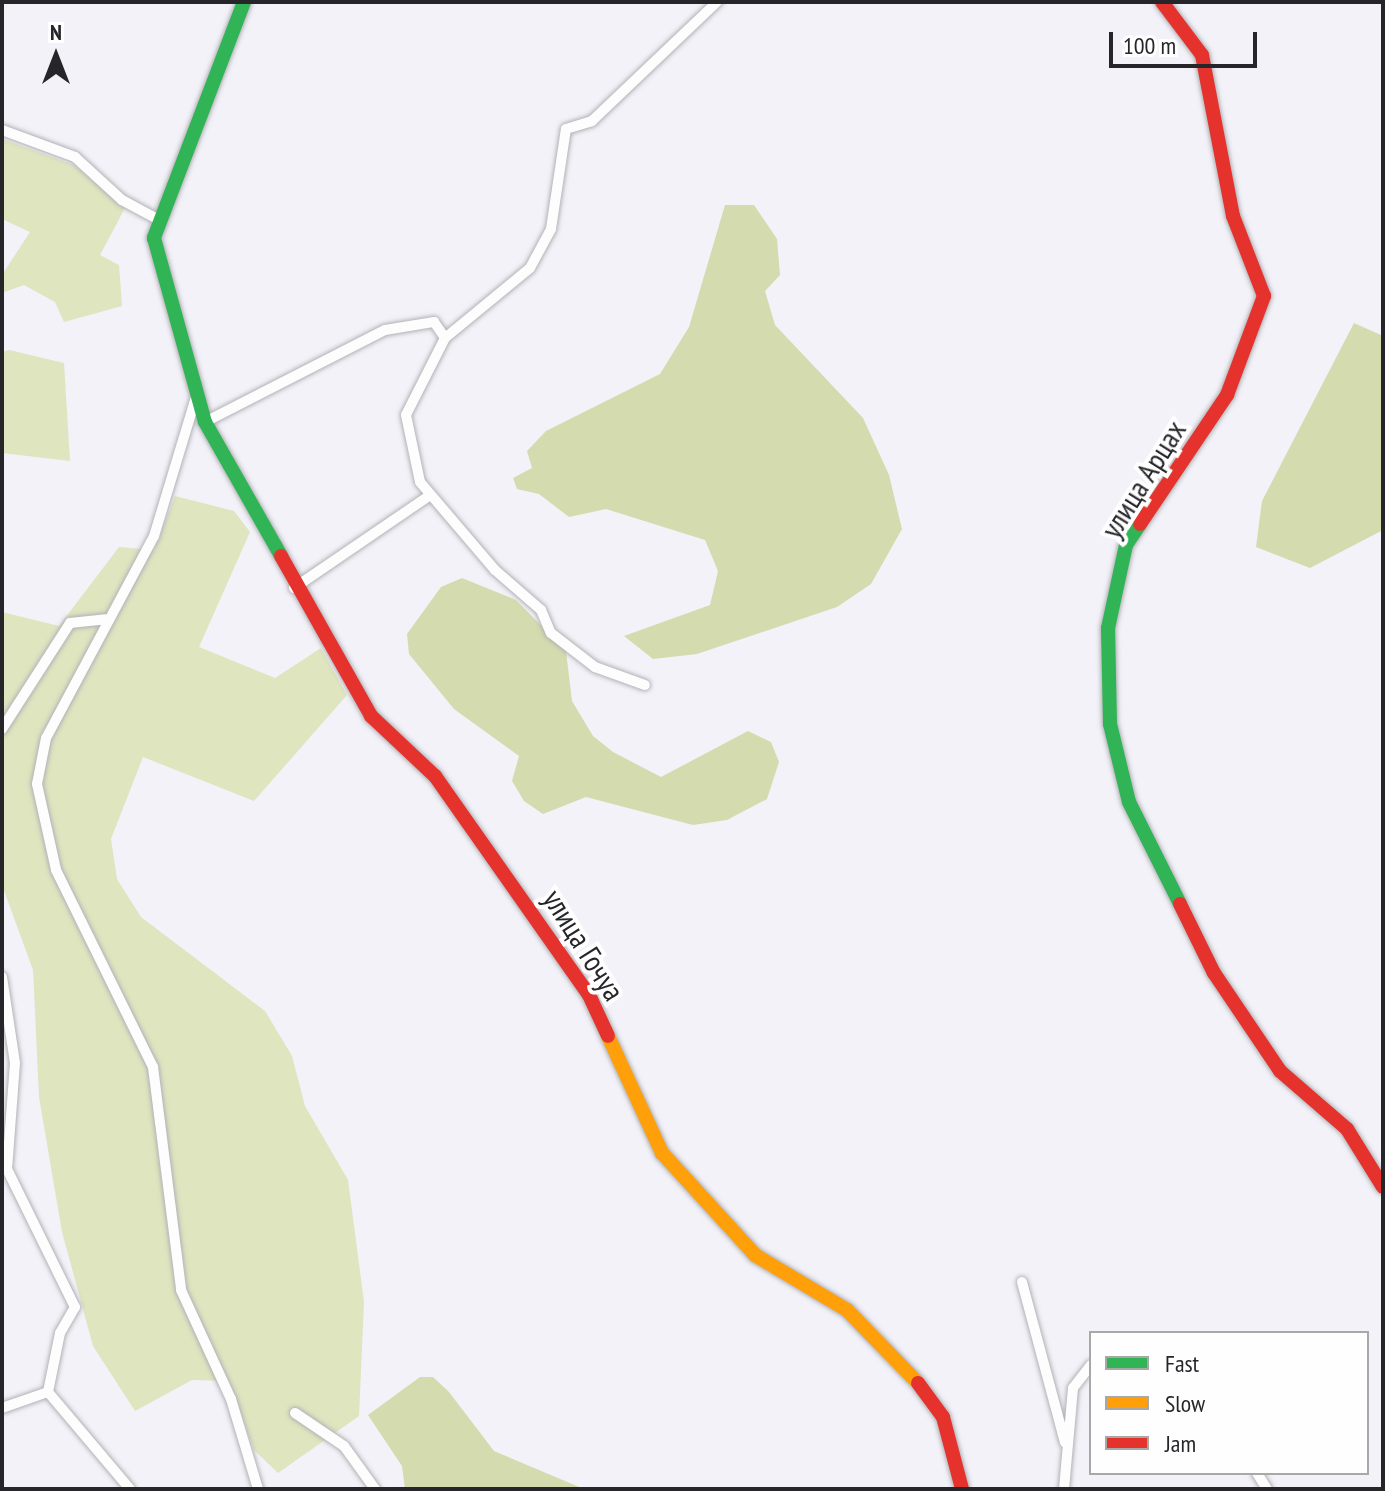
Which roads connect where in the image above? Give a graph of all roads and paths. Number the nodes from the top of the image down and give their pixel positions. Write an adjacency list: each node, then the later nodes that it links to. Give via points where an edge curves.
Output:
1 (244, 2): 5 (street, улица Гочуа)
2 (717, 2): 6 (street, via 592,121 566,129 551,229 530,268)
3 (1162, 2): 15 (street, улица Арцах, via 1202,55 1209,117 1233,216 1264,296 1227,395 1126,545 1108,628 1110,724 1129,802 1214,973 1280,1071 1347,1129)
4 (2, 130): 5 (street, via 75,157 122,200)
5 (159, 220): 7 (street, улица Гочуа, via 155,264)
6 (445, 338): 8 (street, via 434,322 385,330); 9 (street, via 406,415 415,467)
7 (198, 388): 8 (street, улица Гочуа); 11 (street, via 175,485)
8 (205, 422): 10 (street, улица Гочуа)
9 (429, 496): 10 (street); 12 (street, via 514,590 541,610 551,633 595,667)
10 (294, 588): 25 (street, улица Гочуа, via 371,716 435,776 567,960 662,1153 755,1255 847,1310 925,1390 943,1417)
11 (106, 619): 13 (street, via 70,623); 23 (street, via 46,738 39,811 56,870 153,1067 181,1290 231,1399)
12 (645, 685)
13 (2, 729)
14 (2, 977): 18 (street, via 15,1063 7,1169 75,1307 60,1333)
15 (1383, 1187)
16 (1022, 1282): 21 (street)
17 (1089, 1368): 21 (street, via 1073,1388)
18 (48, 1392): 19 (street); 22 (street)
19 (2, 1408)
20 (295, 1413): 24 (street, via 344,1446)
21 (1065, 1442): 26 (street)
22 (130, 1489)
23 (258, 1489)
24 (375, 1489)
25 (962, 1489)
26 (1064, 1489)

